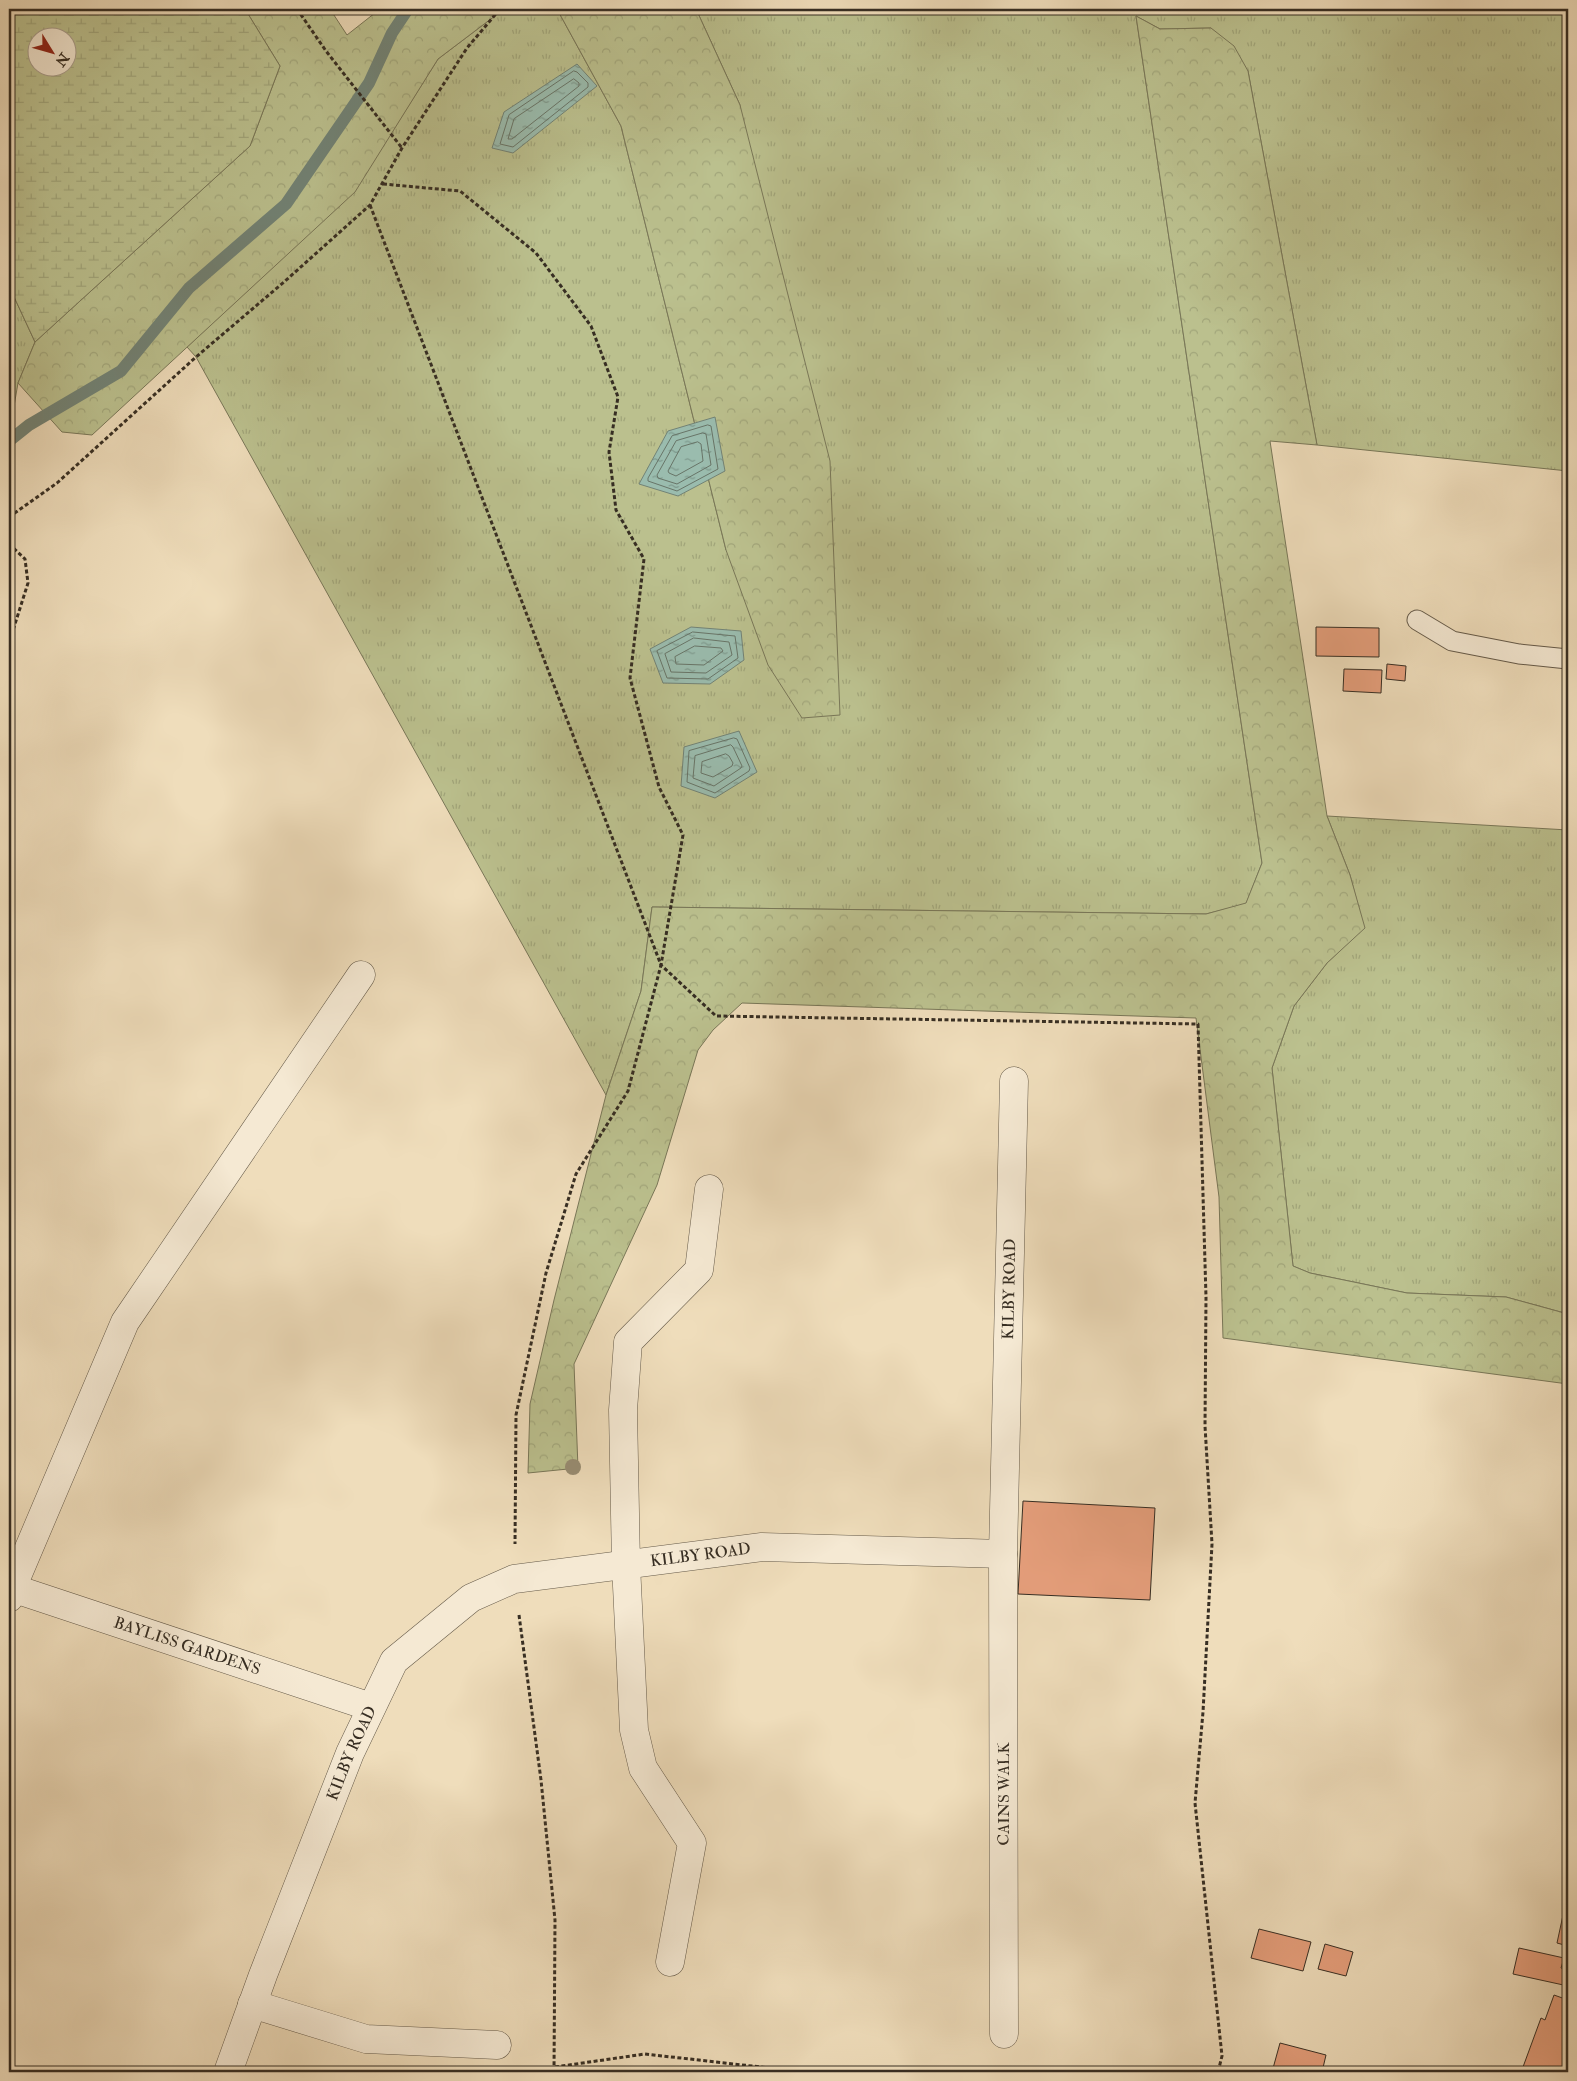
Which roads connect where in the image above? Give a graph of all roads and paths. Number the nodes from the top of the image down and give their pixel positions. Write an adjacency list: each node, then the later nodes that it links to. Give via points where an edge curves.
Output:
1 (297, 9): 3 (path)
2 (500, 9): 3 (path, via 466,48)
3 (402, 148): 4 (path)
4 (383, 184): 5 (path); 11 (path, via 460,191 536,253 591,326 618,396 609,452 616,510 644,559 630,678 659,787 683,835)
5 (370, 204): 6 (path, via 57,483); 11 (path)
6 (9, 517)
7 (9, 544): 9 (path, via 26,559 28,583)
8 (1417, 620): 10 (lane, via 1452,641 1519,654)
9 (9, 643)
10 (1568, 658)
11 (661, 965): 17 (path, via 628,1091 576,1174 546,1272 516,1415); 28 (path, via 716,1016 1198,1024 1206,1297 1205,1426 1212,1544 1203,1712 1194,1803 1222,2056)
12 (361, 975): 18 (street, via 124,1322)
13 (1014, 1081): 15 (street, KILBY ROAD)
14 (710, 1189): 16 (street, via 699,1270 628,1342 623,1410)
15 (1003, 1554): 16 (street, KILBY ROAD, via 762,1547); 22 (street, CAINS WALK)
16 (626, 1565): 17 (street, KILBY ROAD); 20 (street, via 634,1730 643,1768 692,1843)
17 (514, 1579): 19 (street, KILBY ROAD, via 471,1598 394,1661); 24 (path, via 541,1780 555,1920)
18 (10, 1593): 19 (street, BAYLISS GARDENS)
19 (371, 1707): 21 (street, KILBY ROAD)
20 (670, 1962)
21 (252, 2004): 23 (street, via 366,2039); 25 (street, KILBY ROAD)
22 (1004, 2034)
23 (497, 2045)
24 (554, 2067): 26 (path); 27 (path, via 645,2054)
25 (228, 2072)
26 (554, 2072)
27 (805, 2072)
28 (1218, 2072)

